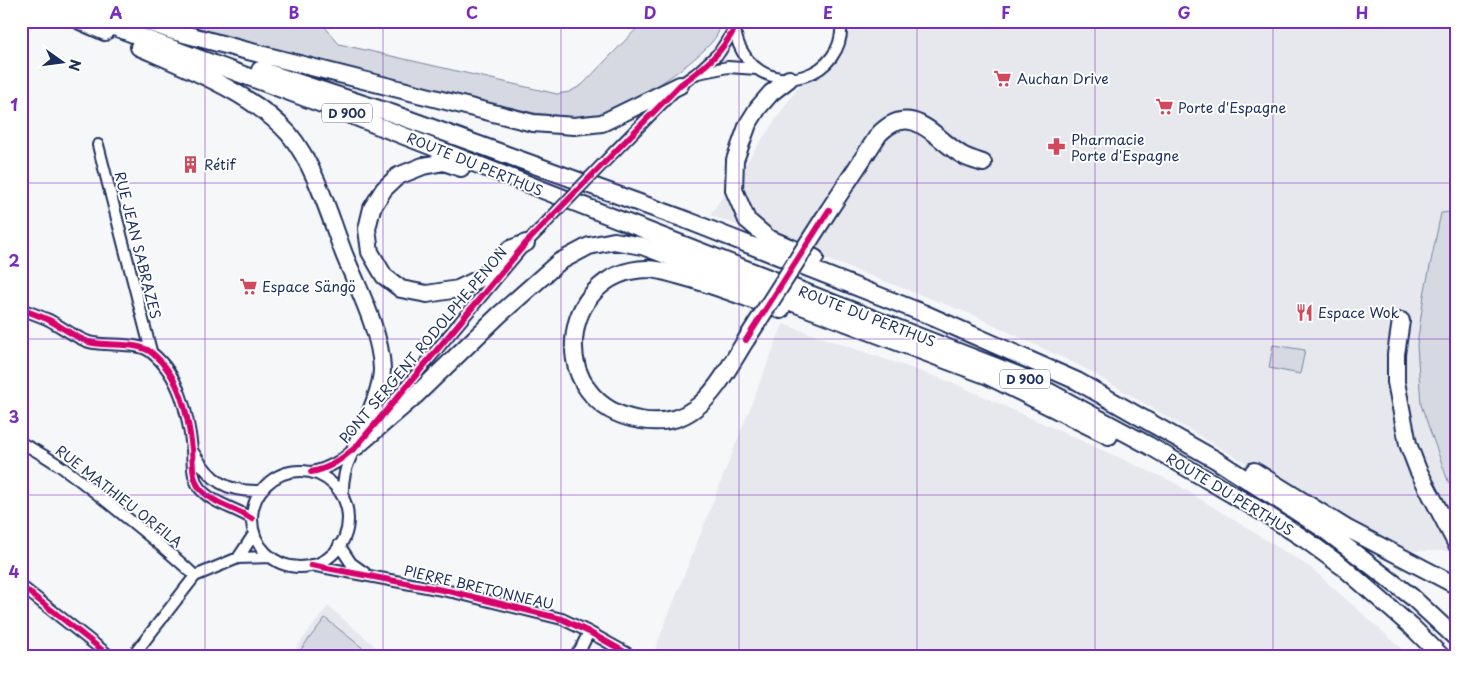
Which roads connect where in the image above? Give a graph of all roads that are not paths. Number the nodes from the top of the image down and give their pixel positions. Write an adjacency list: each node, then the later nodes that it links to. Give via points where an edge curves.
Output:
1 (80, 21): 22 (main road, via 218,84 256,107 289,135 309,165 377,338 382,370 377,395)
2 (98, 21): 13 (main road, ROUTE DU PERTHUS / D 900, via 335,109)
3 (121, 21): 18 (main road, ROUTE DU PERTHUS / D 900, via 391,113 663,211 923,313)
4 (145, 21): 10 (main road, via 230,46 533,123 574,126 602,122)
5 (841, 21): 9 (street, via 841,36 834,54 822,68)
6 (735, 24): 7 (street, via 738,44); 8 (street, via 719,53)
7 (757, 69): 8 (street, via 728,67); 9 (street, via 772,77)
8 (696, 73): 10 (street)
9 (789, 79): 18 (main road, via 771,92 758,108 748,124 735,160 734,190 747,220 768,238 930,306)
10 (680, 85): 14 (street, PONT SERGENT RODOLPHE PENON, bridge)
11 (98, 145): 17 (street, RUE JEAN SABRAZES)
12 (982, 163): 20 (main road, bridge, via 964,156 922,124 903,120 885,128 829,210 746,340 708,396 694,410 656,422 633,418 610,410 596,400 578,371 573,351 574,332 580,312 589,299 602,285 620,275 656,269 691,278 975,379)
13 (594, 211): 14 (main road, via 444,162 422,166 398,176 384,189 372,208 367,228 370,252 384,276 401,289 427,294 458,289 483,277 510,249); 38 (main road, ROUTE DU PERTHUS / D 900, via 1020,376 1148,445 1269,516 1343,567)
14 (526, 244): 22 (street, PONT SERGENT RODOLPHE PENON)
15 (21, 309): 17 (street, via 88,342)
16 (1401, 321): 29 (main road, via 1396,382 1408,444)
17 (151, 351): 23 (street, via 168,368 179,388)
18 (1077, 380): 19 (main road, ROUTE DU PERTHUS / D 900)
19 (1102, 395): 37 (main road, via 1253,471 1346,528); 40 (main road, ROUTE DU PERTHUS / D 900, via 1216,460 1322,528 1412,597)
20 (1098, 430): 22 (main road, via 988,376 642,246 614,241 589,246 559,262); 38 (main road, via 1264,525)
21 (21, 443): 35 (street, RUE MATHIEU ORFILA, via 66,469)
22 (356, 447): 24 (street, PONT SERGENT RODOLPHE PENON, via 323,470); 26 (street, PONT SERGENT RODOLPHE PENON, via 342,482)
23 (192, 449): 25 (street, via 204,470 223,485 243,492); 27 (street, via 194,481 202,491)
24 (311, 472): 25 (street, via 283,474); 26 (street, via 324,477)
25 (260, 491): 27 (street)
26 (343, 498): 30 (street, via 347,523)
27 (252, 519): 28 (street)
28 (254, 534): 31 (street); 32 (street)
29 (1457, 545)
30 (339, 546): 33 (street, via 328,557); 34 (street, PIERRE BRETONNEAU, via 351,563)
31 (271, 557): 32 (street); 33 (street, via 297,567)
32 (238, 558): 35 (street)
33 (311, 565): 34 (street, PIERRE BRETONNEAU)
34 (367, 575): 39 (street, PIERRE BRETONNEAU, via 562,619)
35 (195, 576): 42 (street)
36 (21, 586): 41 (street)
37 (1457, 586)
38 (1413, 628): 45 (main road, ROUTE DU PERTHUS / D 900)
39 (589, 632): 43 (street); 44 (street, PIERRE BRETONNEAU)
40 (1457, 639)
41 (111, 657)
42 (132, 657)
43 (573, 657)
44 (634, 657)
45 (1442, 657)

